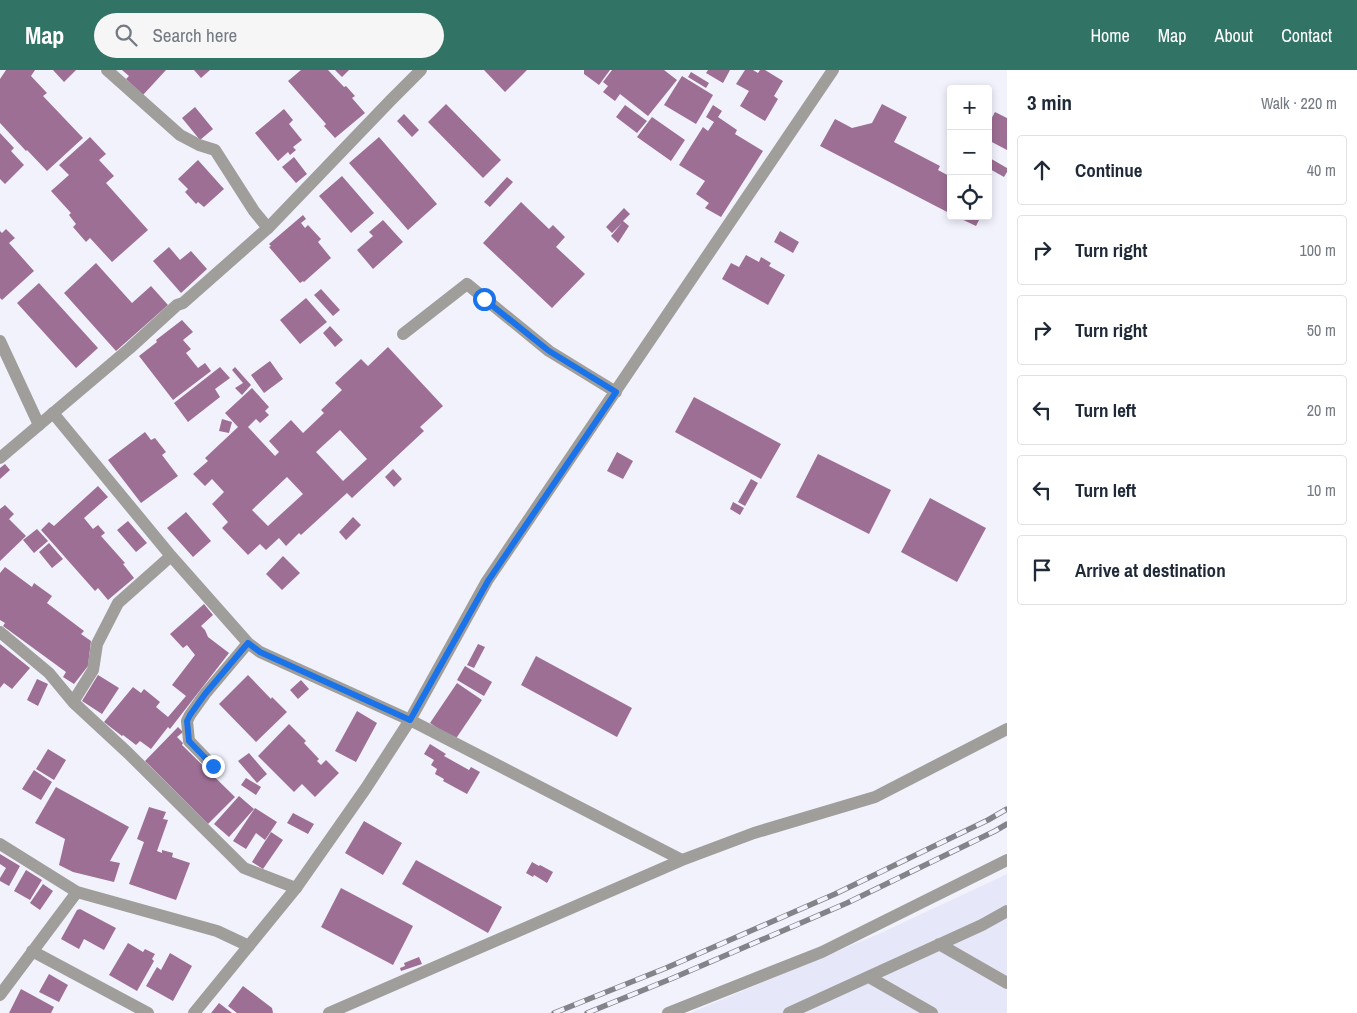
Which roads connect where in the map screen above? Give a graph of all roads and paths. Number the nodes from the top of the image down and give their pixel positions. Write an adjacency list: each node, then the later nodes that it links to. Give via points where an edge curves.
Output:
1 (107, 70): 4 (street, via 180,135 215,150)
2 (421, 70): 4 (street)
3 (833, 70): 7 (street)
4 (268, 228): 8 (street)
5 (403, 334): 7 (street, via 466,284 549,351)
6 (0, 341): 9 (street)
7 (616, 392): 15 (street, via 488,581)
8 (53, 413): 9 (street); 11 (street)
9 (39, 425): 10 (street)
10 (0, 458)
11 (171, 556): 13 (street); 14 (street, via 118,602 97,644 94,670)
12 (0, 632): 14 (street, via 49,673)
13 (248, 643): 15 (street, via 260,652); 17 (street, via 187,721 189,741)
14 (73, 702): 21 (street, via 244,868)
15 (410, 720): 19 (street); 21 (street)
16 (1007, 729): 19 (street, via 875,797 754,833)
17 (213, 766)
18 (0, 844): 22 (street)
19 (682, 860): 33 (street)
20 (1007, 860): 34 (street, via 822,952)
21 (296, 888): 25 (street)
22 (77, 892): 25 (street, via 216,931); 26 (street)
23 (1007, 911): 24 (street)
24 (939, 944): 27 (street); 28 (street)
25 (249, 946): 32 (street)
26 (32, 951): 29 (street); 31 (street)
27 (869, 976): 30 (street); 36 (street)
28 (1007, 983)
29 (0, 996)
30 (808, 1010): 35 (street)
31 (148, 1013)
32 (194, 1013)
33 (329, 1013)
34 (668, 1013)
35 (789, 1013)
36 (932, 1013)

